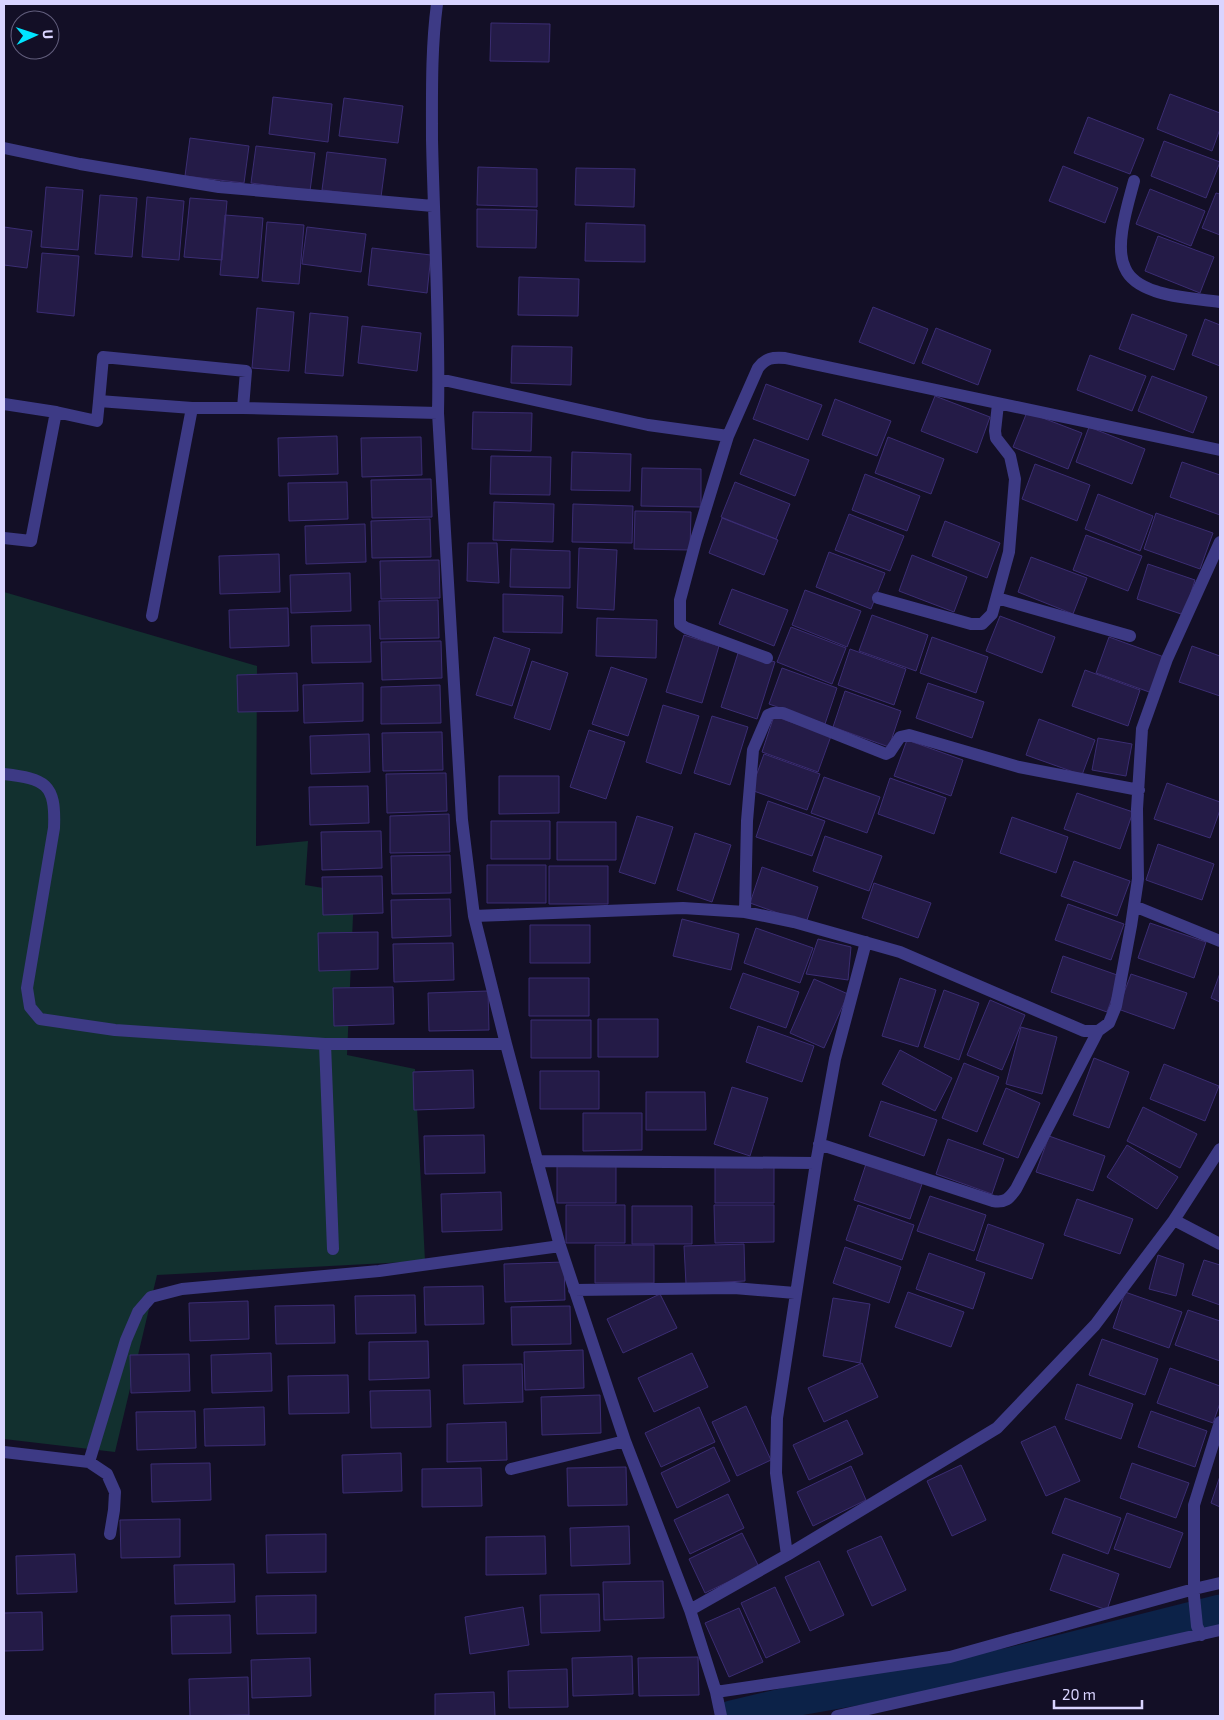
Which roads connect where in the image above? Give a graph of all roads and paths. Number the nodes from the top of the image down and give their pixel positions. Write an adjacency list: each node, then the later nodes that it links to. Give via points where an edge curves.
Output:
1 (437, 4): 4 (street, via 432,75)
2 (4, 148): 4 (street, via 218,187)
3 (1134, 180): 5 (street, via 1121,247 1124,268 1140,285 1157,292)
4 (433, 206): 6 (street)
5 (1220, 302)
6 (439, 379): 13 (street); 14 (street, via 648,425)
7 (99, 401): 10 (street); 11 (street, via 103,357 246,371); 12 (street, via 96,421)
8 (4, 404): 12 (street)
9 (998, 404): 14 (street, via 772,357 764,360 758,368); 15 (street); 19 (street, via 996,438 1012,461 1015,479 1009,552)
10 (192, 408): 11 (street); 20 (street)
11 (243, 408): 13 (street)
12 (56, 412): 16 (street, via 31,541)
13 (438, 413): 27 (street, via 462,820)
14 (728, 436): 22 (street, via 680,600 680,624)
15 (1220, 450)
16 (4, 538)
17 (1220, 542): 24 (street, via 1167,659 1142,729)
18 (878, 598): 19 (street, via 971,624 982,624 992,614)
19 (997, 598): 21 (street)
20 (152, 616)
21 (1130, 636)
22 (766, 658)
23 (4, 774): 31 (street, via 41,781 52,796 55,808 27,988 30,1007 40,1019 115,1030)
24 (1139, 790): 25 (street, via 1138,879); 26 (street, via 1019,767 909,734 900,737 886,754 773,712 764,720 753,750)
25 (1134, 906): 28 (street); 30 (street, via 1116,1006 1109,1023)
26 (745, 912): 27 (street, via 683,908); 29 (street)
27 (474, 916): 32 (street)
28 (1220, 941)
29 (866, 942): 30 (street, via 900,952 1084,1031); 33 (street, via 835,1059)
30 (1098, 1031): 33 (street, via 1016,1189 1002,1202)
31 (326, 1044): 32 (street); 40 (street)
32 (506, 1044): 35 (street)
33 (819, 1144): 36 (street)
34 (1220, 1149): 37 (street)
35 (537, 1161): 36 (street); 39 (street)
36 (816, 1163): 42 (street)
37 (1174, 1220): 38 (street); 49 (street, via 1095,1325 997,1428)
38 (1220, 1244)
39 (560, 1246): 41 (street); 46 (street, via 379,1272 182,1289 151,1297 138,1312 126,1340)
40 (333, 1249)
41 (574, 1290): 42 (street, via 734,1288); 44 (street)
42 (796, 1293): 49 (street, via 777,1418 776,1473)
43 (1220, 1422): 51 (street, via 1194,1505)
44 (625, 1441): 47 (street); 52 (street)
45 (4, 1452): 46 (street)
46 (89, 1462): 48 (street, via 107,1474 115,1492)
47 (510, 1469)
48 (110, 1534)
49 (787, 1550): 52 (street)
50 (1220, 1583): 51 (street)
51 (1194, 1592): 54 (street); 55 (street, via 950,1657)
52 (690, 1610): 55 (street)
53 (1220, 1630): 54 (street)
54 (1199, 1631): 57 (street)
55 (717, 1696): 56 (street)
56 (721, 1716)
57 (837, 1716)

